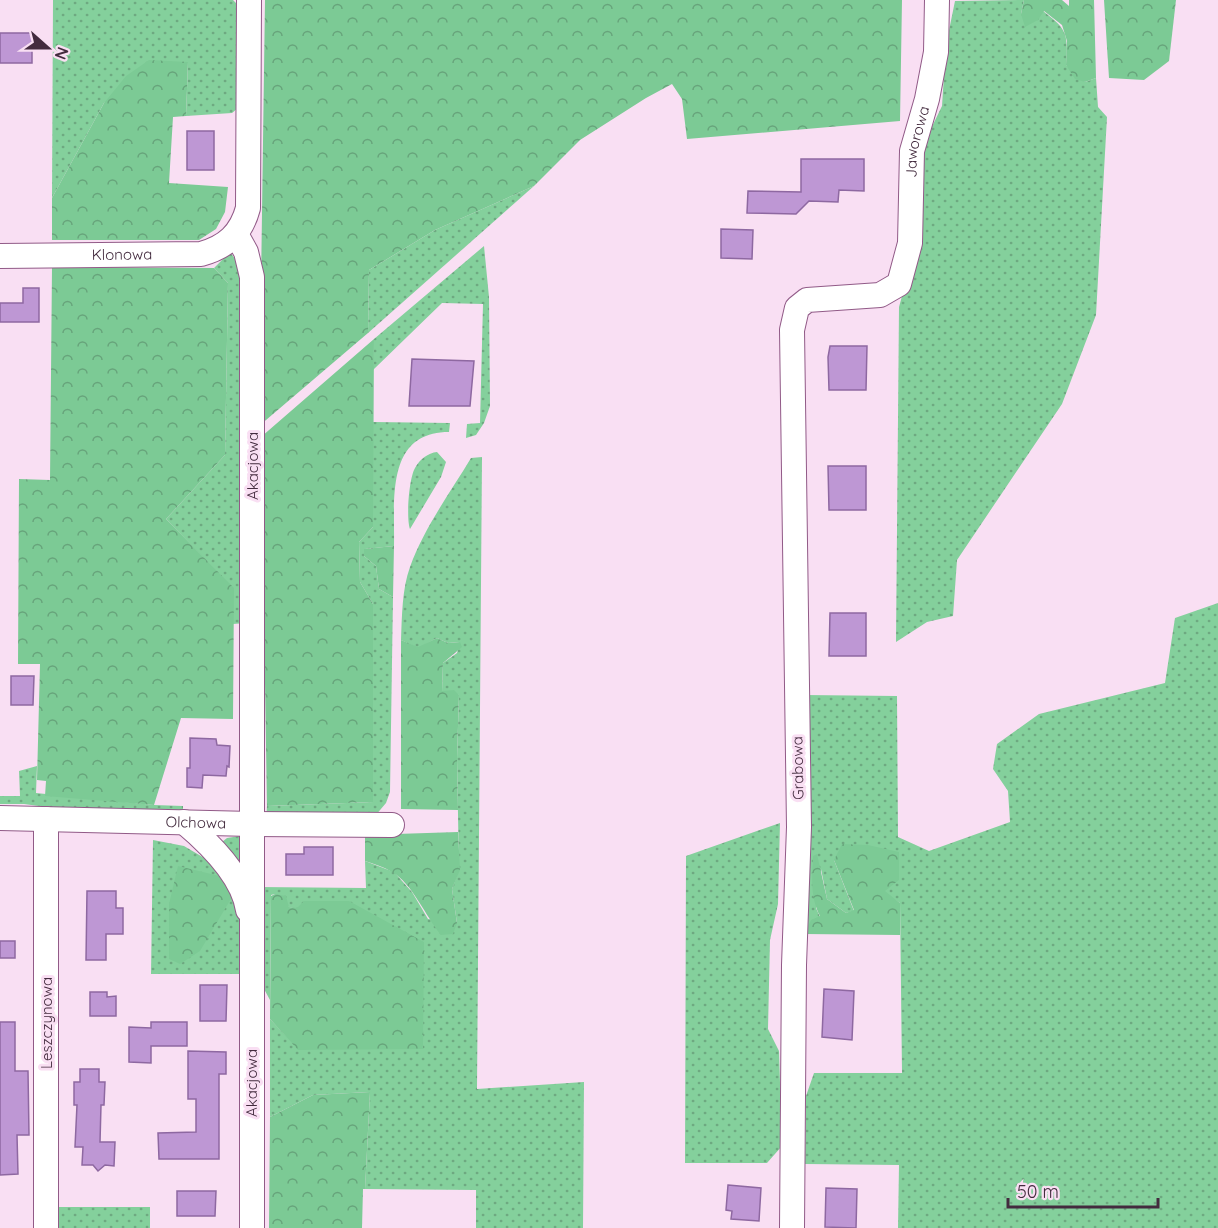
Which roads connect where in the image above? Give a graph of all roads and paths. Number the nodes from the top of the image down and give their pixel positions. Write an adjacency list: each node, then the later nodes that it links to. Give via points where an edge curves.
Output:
1 (249, 0): 3 (street, via 248,208)
2 (937, 0): 5 (street, Jaworowa, via 936,52 912,151 910,243 899,284 880,295 807,300)
3 (236, 234): 4 (street, Klonowa, via 216,250 201,254); 9 (street, Akacjowa, via 246,252 252,277)
4 (0, 256)
5 (797, 308): 14 (street, Grabowa, via 792,330 799,827)
6 (0, 818): 7 (street, Olchowa)
7 (46, 819): 8 (street, Olchowa); 12 (street, Leszczynowa)
8 (184, 822): 9 (street, Olchowa); 11 (street, Akacjowa, via 221,856 235,879 247,903)
9 (252, 824): 10 (street, Olchowa); 11 (street, Akacjowa)
10 (392, 825)
11 (253, 939): 13 (street, Akacjowa)
12 (46, 1228)
13 (252, 1228)
14 (792, 1228)

